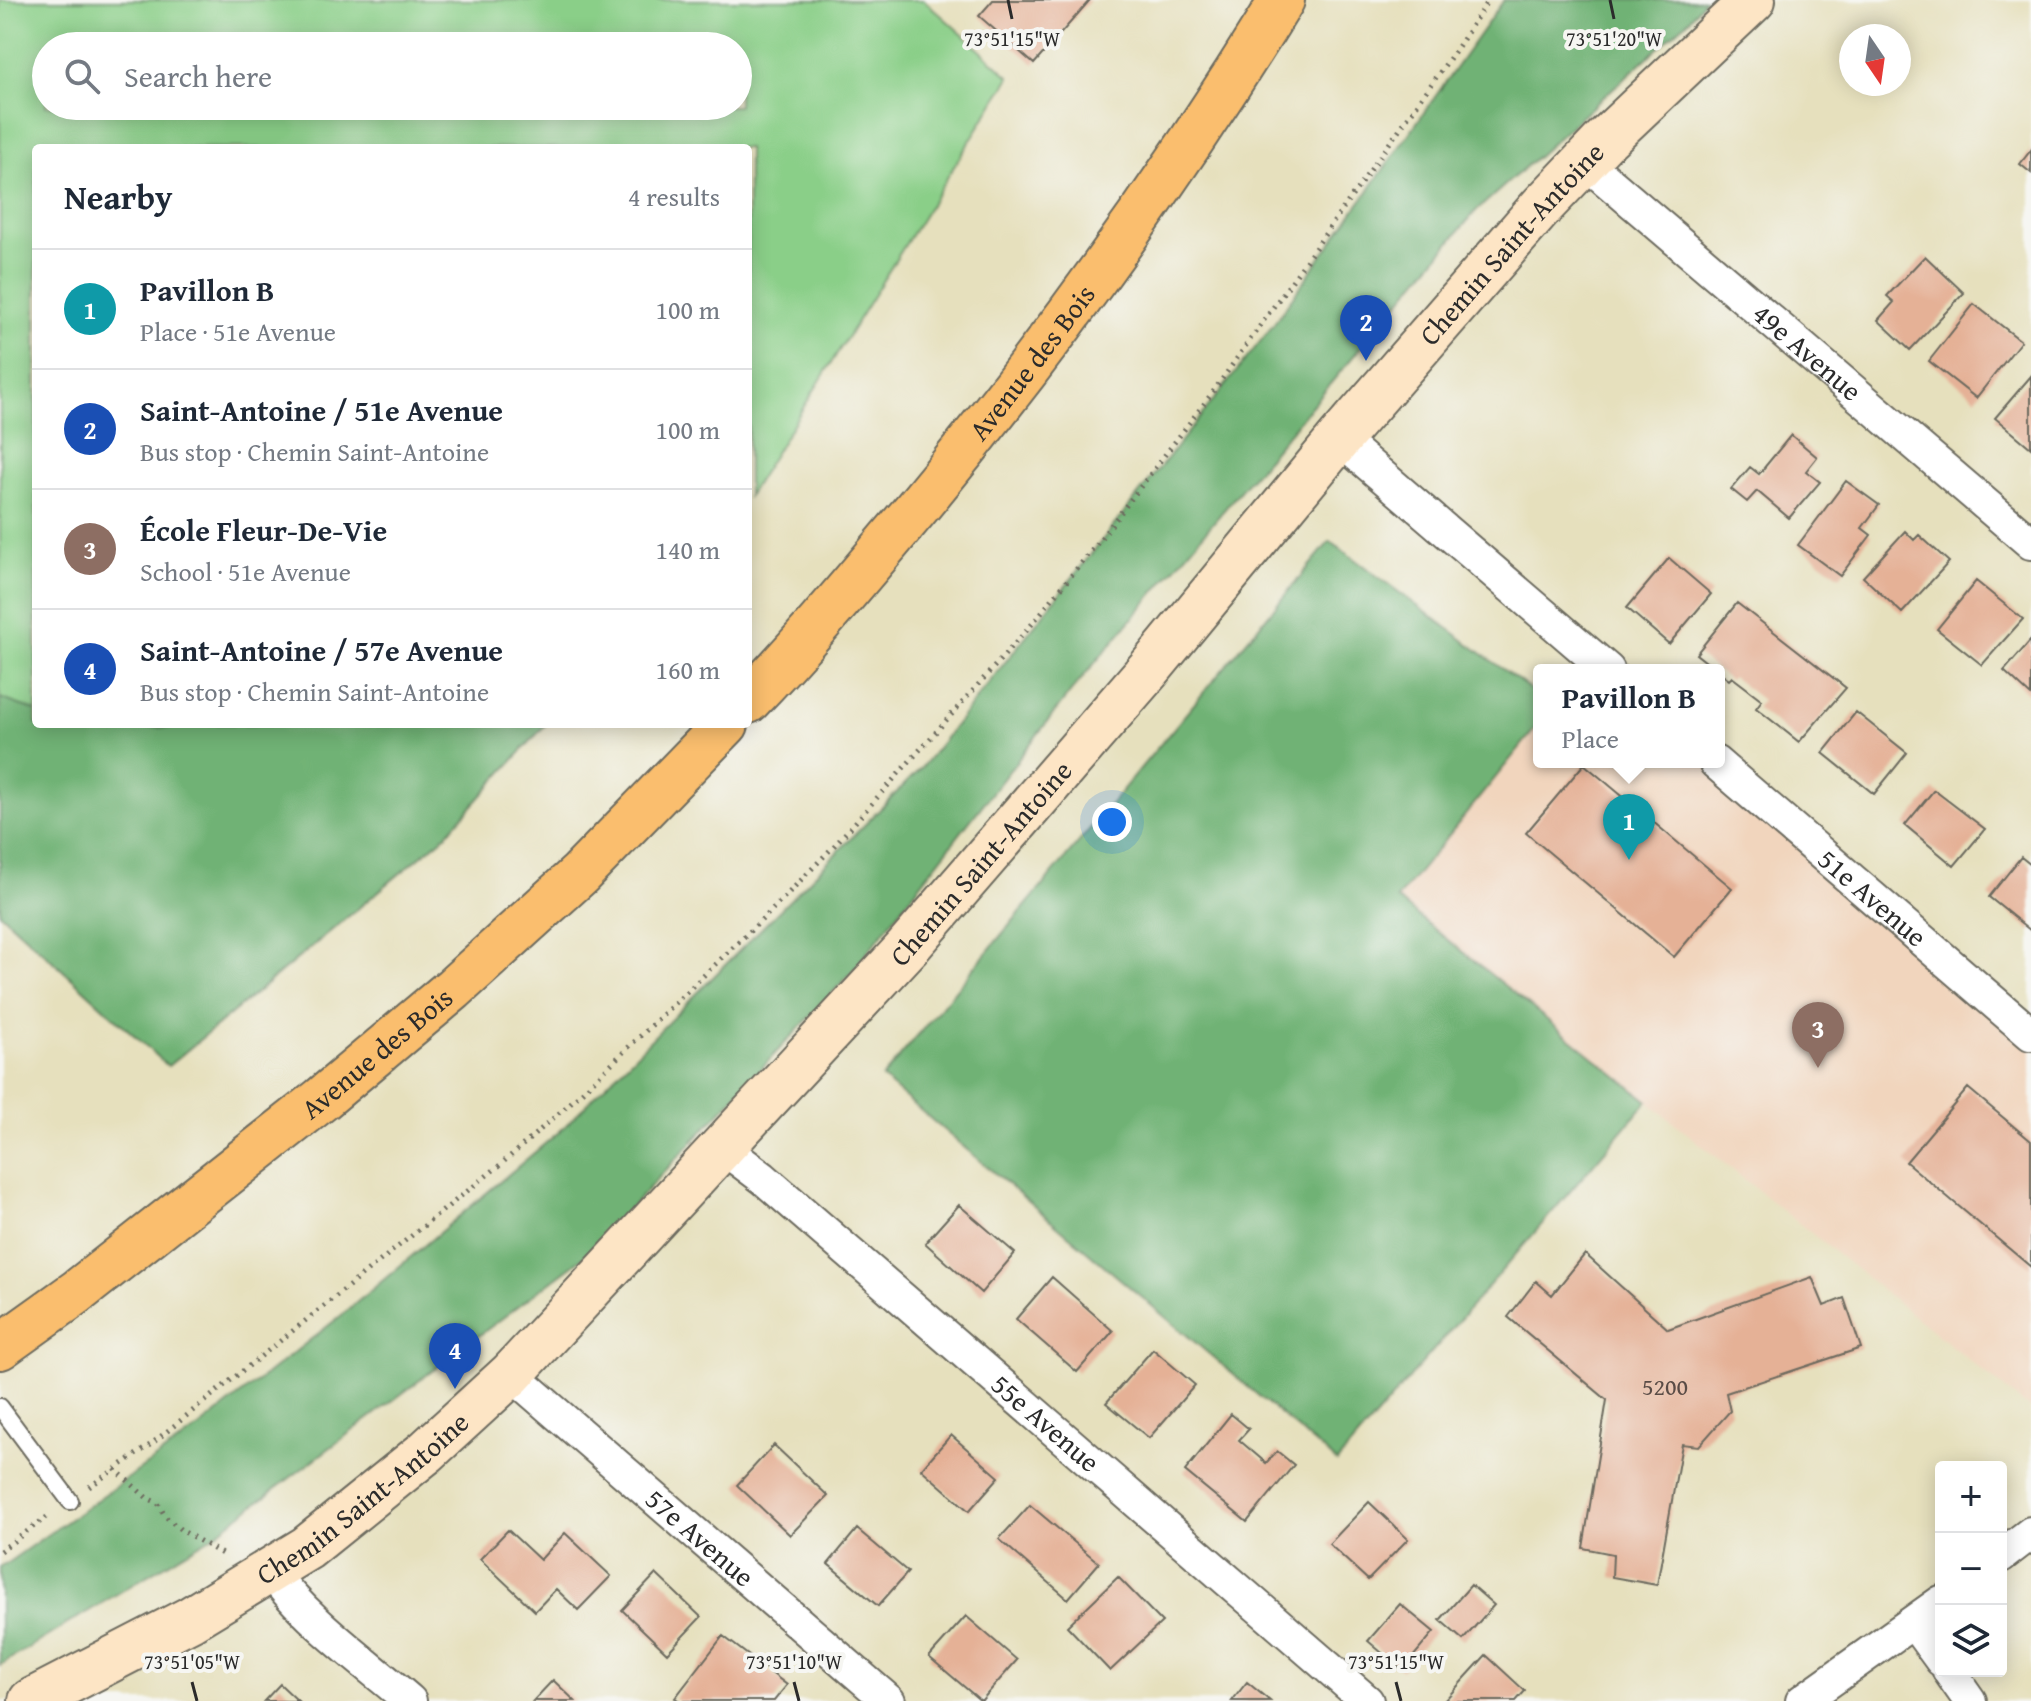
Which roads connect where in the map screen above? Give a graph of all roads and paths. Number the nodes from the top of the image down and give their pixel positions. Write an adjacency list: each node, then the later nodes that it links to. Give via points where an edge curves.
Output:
1 (1282, 0): 8 (main road, Avenue des Bois, via 1173,170 1020,380 894,535)
2 (1488, 0): 16 (path, via 1222,380 1106,532 1028,629 833,847 629,1050 533,1136)
3 (1753, 0): 4 (street, Chemin Saint-Antoine)
4 (1584, 161): 5 (street, Chemin Saint-Antoine); 6 (street, 49e Avenue)
5 (1339, 439): 7 (street); 12 (street, Chemin Saint-Antoine, via 1071,760)
6 (2031, 543)
7 (1601, 664)
8 (752, 696)
9 (722, 728): 13 (main road, Avenue des Bois, via 580,874 453,989 322,1099)
10 (1722, 768): 11 (street, 51e Avenue)
11 (2031, 1034)
12 (723, 1148): 14 (street, Chemin Saint-Antoine); 29 (street, 55e Avenue)
13 (0, 1347)
14 (511, 1374): 21 (street, Chemin Saint-Antoine, via 346,1519); 28 (street, 57e Avenue)
15 (0, 1407): 17 (lane)
16 (115, 1469): 17 (path); 21 (path, via 158,1503 181,1530 230,1557)
17 (70, 1501): 19 (path)
18 (2031, 1533): 20 (street)
19 (0, 1551)
20 (2007, 1551)
21 (271, 1571): 26 (street, Chemin Saint-Antoine); 27 (street, via 303,1608)
22 (1937, 1605): 23 (street)
23 (1914, 1623): 24 (street); 30 (street)
24 (1935, 1652)
25 (1953, 1677): 31 (street)
26 (31, 1701)
27 (410, 1701)
28 (889, 1701)
29 (1367, 1701)
30 (1802, 1701)
31 (1970, 1701)

